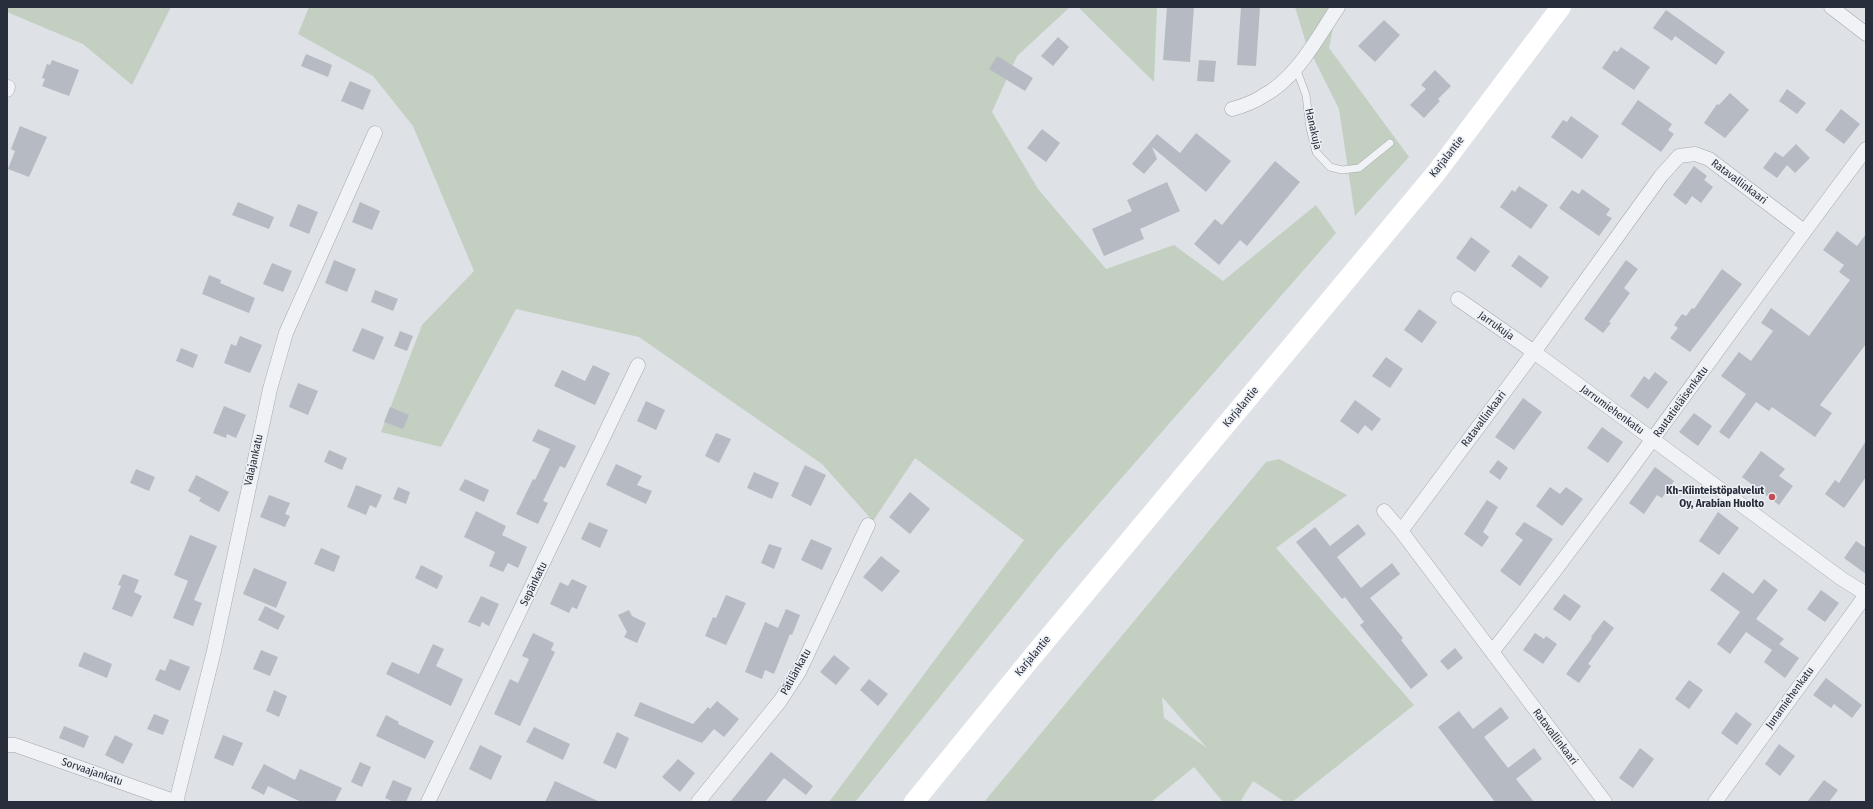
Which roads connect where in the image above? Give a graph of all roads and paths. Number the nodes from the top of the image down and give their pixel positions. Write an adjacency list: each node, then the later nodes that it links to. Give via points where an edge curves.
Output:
1 (1338, 7): 5 (street)
2 (1561, 7): 24 (main road, Karjalantie, via 1436,173)
3 (1831, 7): 4 (street)
4 (1866, 34)
5 (1296, 68): 6 (street, via 1264,96); 8 (lane, Hanakuja, via 1306,95 1316,152 1330,167 1342,170 1359,168)
6 (1232, 109)
7 (375, 133): 21 (street, Valajankatu, via 286,333 270,389 214,651)
8 (1390, 144)
9 (1866, 149): 10 (street, Rautatieläisenkatu)
10 (1804, 231): 12 (street, Ratavallinkaari, via 1709,159 1695,154 1679,156 1661,176); 14 (street, Rautatieläisenkatu)
11 (1458, 299): 12 (street, Jarrukuja)
12 (1534, 352): 14 (street, Jarrumiehenkatu); 17 (street, Ratavallinkaari)
13 (638, 365): 22 (street, Sepänkatu)
14 (1653, 440): 18 (street, Jarrumiehenkatu, via 1842,580); 19 (street, Rautatieläisenkatu)
15 (1384, 511): 17 (street)
16 (868, 525): 23 (street, Pätilänkatu, via 799,672 780,700)
17 (1401, 531): 19 (street, Ratavallinkaari)
18 (1866, 594): 26 (street, Junamiehenkatu)
19 (1492, 652): 25 (street, Ratavallinkaari)
20 (7, 745): 21 (street, Sorvaajankatu)
21 (176, 802)
22 (428, 802)
23 (698, 802)
24 (914, 802)
25 (1605, 802)
26 (1715, 802)

